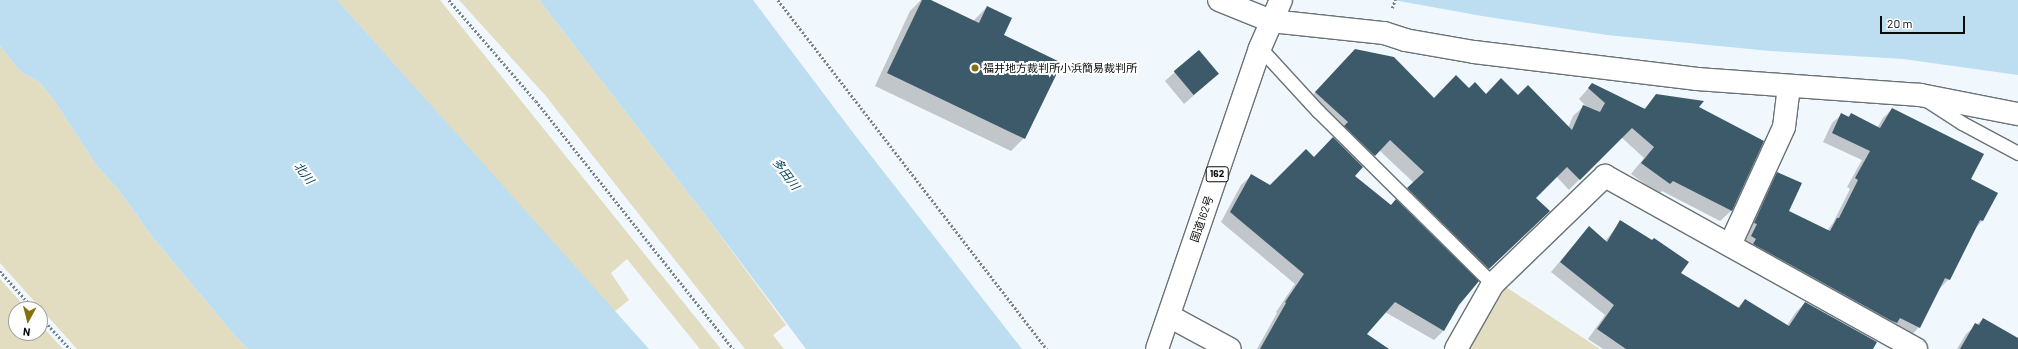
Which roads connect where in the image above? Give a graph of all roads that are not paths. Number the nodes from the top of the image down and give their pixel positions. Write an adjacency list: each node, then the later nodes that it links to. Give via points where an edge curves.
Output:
1 (1219, 0): 3 (main road)
2 (1281, 0): 3 (main road, 国道162号 / 162)
3 (1271, 21): 4 (main road, 国道162号 / 162); 5 (main road, via 1384,33 1405,40 1474,52 1697,80)
4 (1260, 48): 10 (lane, via 1318,111); 11 (main road, 国道162号 / 162)
5 (1789, 86): 6 (main road); 9 (main road, via 1784,127)
6 (1920, 95): 7 (main road); 8 (lane, via 1962,124)
7 (2018, 114)
8 (2018, 153)
9 (1730, 245): 10 (main road, via 1605,176); 15 (main road)
10 (1493, 284): 14 (main road)
11 (1169, 316): 12 (main road, 国道162号 / 162); 13 (main road)
12 (1157, 349)
13 (1230, 349)
14 (1456, 349)
15 (1916, 349)

